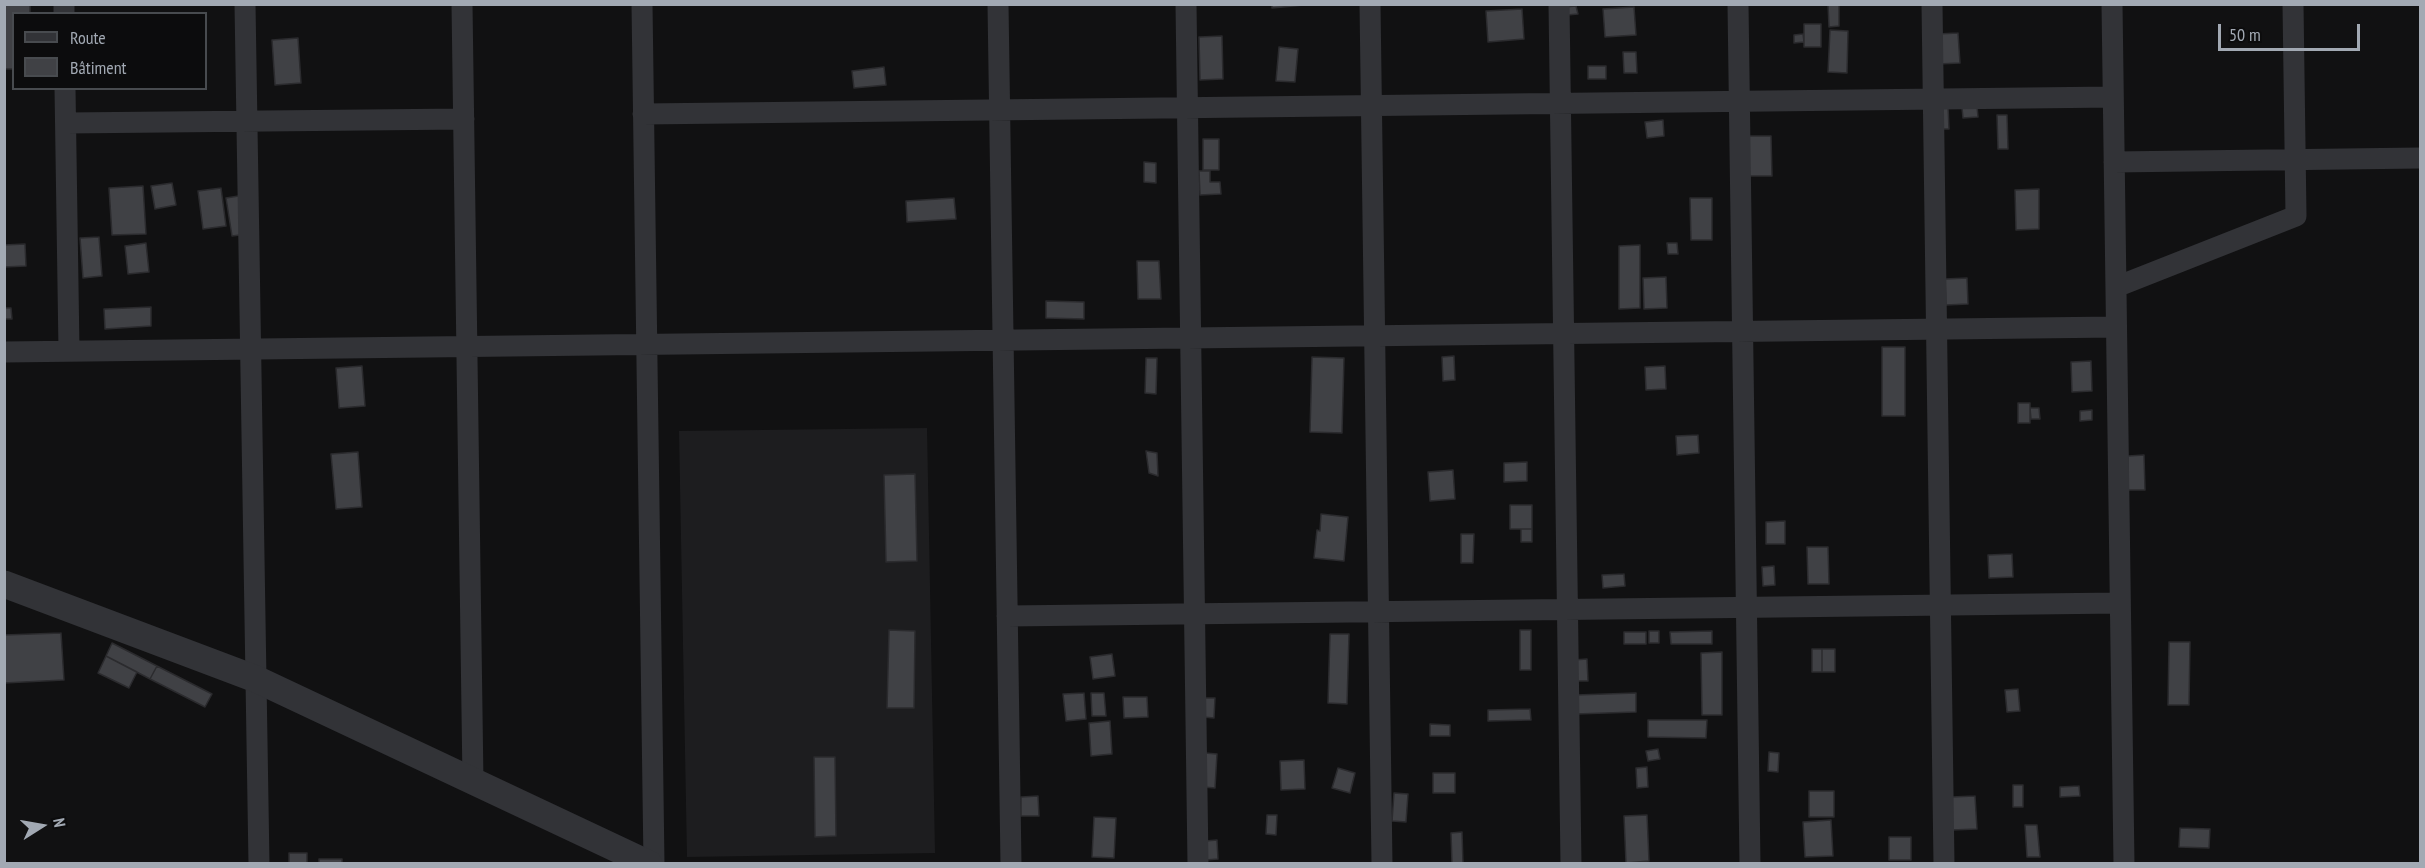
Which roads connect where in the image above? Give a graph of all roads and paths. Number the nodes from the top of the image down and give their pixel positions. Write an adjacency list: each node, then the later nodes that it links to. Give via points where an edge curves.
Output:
1 (245, 4): 22 (street)
2 (462, 4): 21 (street)
3 (642, 4): 20 (street)
4 (998, 4): 19 (street)
5 (1186, 4): 18 (street)
6 (1370, 4): 17 (street)
7 (1559, 4): 16 (street)
8 (1738, 4): 15 (street)
9 (1932, 4): 14 (street)
10 (2112, 4): 13 (street)
11 (2293, 4): 25 (street)
12 (65, 90): 23 (street)
13 (2113, 97): 14 (street); 26 (street)
14 (1933, 99): 15 (street); 29 (street)
15 (1740, 101): 16 (street); 30 (street)
16 (1560, 103): 17 (street); 31 (street)
17 (1371, 106): 18 (street); 32 (street)
18 (1188, 108): 19 (street); 33 (street)
19 (1000, 110): 20 (street); 34 (street)
20 (643, 114): 35 (street)
21 (464, 118): 22 (street); 36 (street)
22 (247, 121): 23 (street); 37 (street)
23 (66, 123): 39 (street)
24 (2421, 158): 25 (street)
25 (2295, 160): 26 (street); 27 (street, via 2296,216)
26 (2114, 162): 27 (street)
27 (2116, 287): 28 (street)
28 (2116, 327): 29 (street); 41 (street)
29 (1936, 329): 30 (street); 42 (street)
30 (1743, 331): 31 (street); 43 (street)
31 (1564, 333): 32 (street); 44 (street)
32 (1375, 336): 33 (street); 45 (street)
33 (1191, 338): 34 (street); 46 (street)
34 (1003, 340): 35 (street); 47 (street)
35 (646, 344): 36 (street); 51 (street)
36 (467, 346): 37 (street); 49 (street)
37 (251, 349): 39 (street); 48 (street)
38 (4, 351): 39 (street)
39 (69, 351)
40 (4, 584): 48 (street)
41 (2120, 603): 42 (street); 58 (street)
42 (1940, 605): 43 (street); 57 (street)
43 (1747, 607): 44 (street); 56 (street)
44 (1567, 609): 45 (street); 55 (street)
45 (1378, 612): 46 (street); 54 (street)
46 (1195, 614): 47 (street); 53 (street)
47 (1007, 616): 52 (street)
48 (256, 679): 49 (street); 50 (street)
49 (473, 782): 51 (street)
50 (259, 864)
51 (652, 864)
52 (1011, 864)
53 (1198, 864)
54 (1382, 864)
55 (1571, 864)
56 (1750, 864)
57 (1944, 864)
58 (2124, 864)

